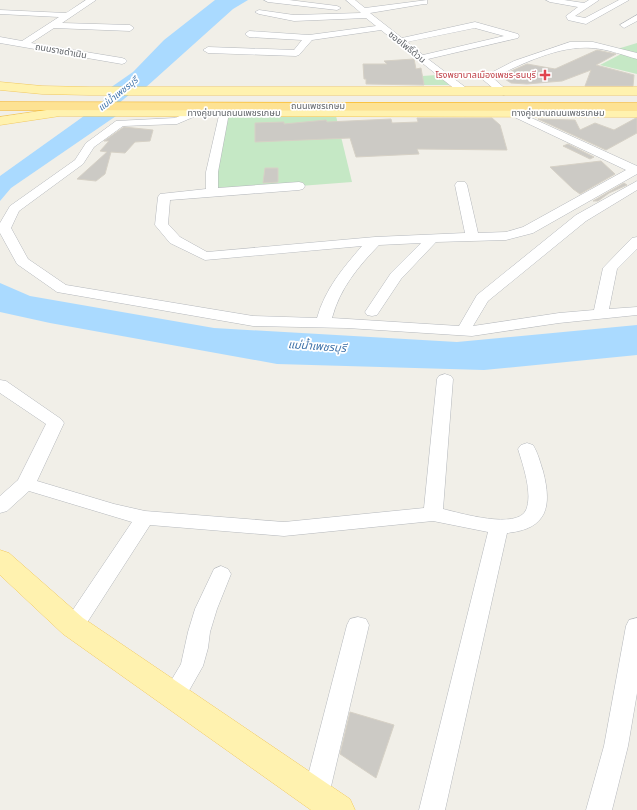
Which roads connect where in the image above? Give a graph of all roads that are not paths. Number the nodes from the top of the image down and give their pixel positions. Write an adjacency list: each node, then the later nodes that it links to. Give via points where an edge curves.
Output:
1 (92, 0): 12 (street)
2 (268, 0): 11 (street)
3 (350, 0): 11 (street, ซอยโพธิ์ด้วน)
4 (550, 0): 8 (street)
5 (595, 0): 8 (street)
6 (625, 0): 8 (street, via 586,21 570,16)
7 (424, 2): 11 (street)
8 (586, 6)
9 (0, 12): 12 (street)
10 (259, 12): 11 (street, via 294,18)
11 (365, 12): 16 (street, ซอยโพธิ์ด้วน)
12 (66, 16): 14 (street)
13 (637, 18): 15 (street)
14 (51, 25): 17 (street); 24 (street)
15 (624, 25)
16 (384, 27): 19 (street, ซอยโพธิ์ด้วน); 20 (street)
17 (130, 28)
18 (250, 34): 20 (street)
19 (392, 34): 22 (street, ซอยโพธิ์ด้วน); 23 (street)
20 (309, 38): 26 (street, via 296,53)
21 (0, 40): 24 (street, ถนนราชดำเนิน)
22 (401, 41): 29 (street, ซอยโพธิ์ด้วน); 29 (street, via 475,24 515,36)
23 (322, 43)
24 (23, 44): 30 (street, ถนนราชดำเนิน)
25 (630, 45): 27 (street)
26 (208, 50)
27 (616, 50): 28 (street); 34 (street, via 593,44 570,45 517,63 486,78)
28 (637, 56)
29 (421, 58): 35 (street, ซอยโพธิ์ด้วน)
30 (122, 61)
31 (0, 86): 38 (main road, ทางคู่ขนานถนนเพชรเกษม, via 42,90)
32 (190, 91): 35 (highway); 39 (main road, ทางคู่ขนานถนนเพชรเกษม)
33 (637, 91): 34 (main road)
34 (504, 92): 35 (main road)
35 (470, 95): 37 (highway, ถนนเพชรเกษม); 39 (highway, ถนนเพชรเกษม)
36 (0, 98): 38 (highway, ถนนเพชรเกษม)
37 (637, 98)
38 (74, 102): 39 (main road, ทางคู่ขนานถนนเพชรเกษม); 39 (highway, ถนนเพชรเกษม); 40 (highway, ถนนเพชรเกษม); 48 (main road, ทางคู่ขนานถนนเพชรเกษม)
39 (147, 102): 41 (highway, ถนนเพชรเกษม); 43 (main road, ทางคู่ขนานถนนเพชรเกษม)
40 (0, 106)
41 (532, 107): 42 (highway, ถนนเพชรเกษม); 45 (highway)
42 (637, 107)
43 (194, 113): 44 (main road, ทางคู่ขนานถนนเพชรเกษม); 61 (street, via 177,121 120,123 90,145 79,162 14,209 4,228 22,261 62,289 253,321)
44 (224, 113): 45 (main road, ทางคู่ขนานถนนเพชรเกษม); 53 (street, via 212,172)
45 (332, 113): 46 (main road, ทางคู่ขนานถนนเพชรเกษม)
46 (514, 113): 47 (main road, ทางคู่ขนานถนนเพชรเกษม); 49 (street)
47 (637, 113)
48 (0, 121)
49 (636, 169): 54 (street, via 528,230 506,236)
50 (461, 185): 54 (street)
51 (637, 185): 62 (street, via 581,218 482,298)
52 (300, 186): 53 (street)
53 (212, 192): 56 (street, via 164,197 160,225 175,240 205,256)
54 (473, 238): 55 (street)
55 (432, 239): 56 (street); 59 (street, via 396,276)
56 (375, 241): 61 (street, via 343,277 327,305)
57 (637, 241): 60 (street, via 610,268)
58 (637, 311): 60 (street)
59 (372, 312)
60 (601, 314): 62 (street, via 472,331)
61 (323, 322): 62 (street)
62 (463, 330)
63 (445, 379): 68 (street)
64 (0, 385): 66 (street, via 55,422)
65 (527, 449): 70 (street, via 538,493 535,509 529,520)
66 (26, 484): 67 (street); 69 (street)
67 (0, 506)
68 (433, 514): 69 (street, via 284,529); 70 (street)
69 (146, 518): 74 (street)
70 (499, 527): 78 (street)
71 (0, 560): 74 (main road)
72 (221, 574): 76 (street, via 206,609 192,666)
73 (358, 625): 77 (street)
74 (73, 626): 76 (main road)
75 (637, 626): 79 (street, via 616,746)
76 (174, 696): 77 (main road)
77 (329, 805)
78 (432, 810)
79 (599, 810)

